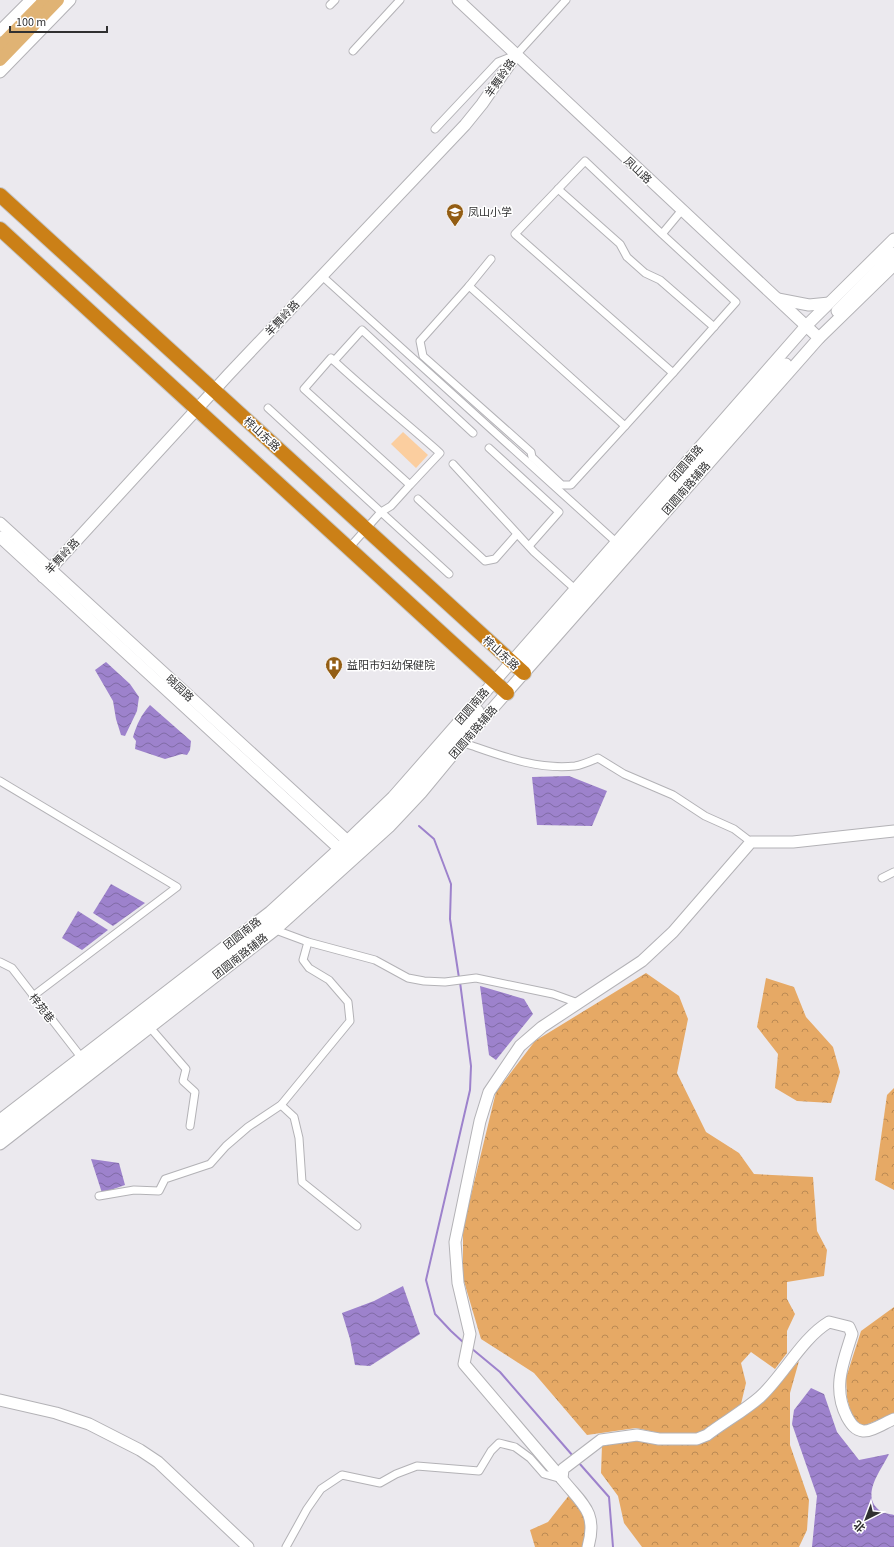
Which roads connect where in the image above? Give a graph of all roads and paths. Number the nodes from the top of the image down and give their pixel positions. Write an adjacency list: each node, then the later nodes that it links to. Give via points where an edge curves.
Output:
1 (31, 0): 8 (street)
2 (45, 0): 9 (main road)
3 (58, 0): 12 (main road)
4 (70, 0): 13 (street)
5 (400, 0): 10 (street)
6 (458, 0): 11 (street, 凤山路)
7 (566, 0): 11 (street)
8 (0, 32)
9 (0, 46)
10 (353, 51)
11 (516, 56): 14 (street, via 498,62); 17 (street, 凤山路); 25 (street, 羊舞岭路, via 465,124)
12 (0, 60)
13 (0, 72)
14 (435, 128)
15 (558, 189): 20 (street, via 585,161); 29 (street, via 620,244 627,257 645,273 660,280); 32 (street, via 515,234)
16 (0, 195): 33 (highway, 梓山东路)
17 (682, 210): 20 (street); 27 (street, 凤山路)
18 (0, 229): 35 (highway)
19 (894, 230): 28 (street, via 839,284)
20 (662, 234): 29 (street, via 736,302)
21 (894, 239): 28 (street, 团圆南路)
22 (894, 253): 30 (street, 团圆南路)
23 (492, 259): 26 (street)
24 (894, 265): 30 (street, 团圆南路辅路)
25 (322, 276): 33 (street, 羊舞岭路); 47 (street)
26 (469, 286): 36 (street); 36 (street, via 420,341 423,356 531,452 532,457 562,485 571,485)
27 (777, 299): 28 (street, via 809,305); 30 (street, 凤山路)
28 (830, 302): 30 (street, 团圆南路)
29 (714, 327): 32 (street)
30 (813, 333): 47 (street, 团圆南路, via 788,346); 53 (street, 团圆南路辅路)
31 (334, 361): 37 (street, via 362,330); 40 (street, via 440,453); 40 (street, via 331,358 304,389)
32 (673, 373): 36 (street)
33 (214, 391): 35 (street, 羊舞岭路); 44 (highway, 梓山东路)
34 (268, 408): 42 (street)
35 (197, 409): 49 (highway); 50 (street, 羊舞岭路)
36 (625, 426)
37 (473, 432)
38 (488, 448): 48 (street, via 559,512)
39 (453, 464): 45 (street)
40 (410, 485): 42 (street, via 391,506)
41 (418, 499): 45 (street, via 485,561 495,559)
42 (381, 512): 44 (street); 51 (street)
43 (0, 523): 50 (street, 晓园路)
44 (366, 529): 49 (street); 53 (highway, 梓山东路)
45 (517, 534): 48 (street)
46 (0, 537): 50 (street, 晓园路)
47 (613, 540): 52 (street, 团圆南路)
48 (529, 546): 52 (street)
49 (349, 548): 54 (highway)
50 (47, 573): 61 (street, 晓园路, via 273,774)
51 (449, 574)
52 (572, 587): 53 (street, 团圆南路)
53 (514, 664): 54 (street, 团圆南路辅路); 54 (street, 团圆南路辅路)
54 (497, 684): 55 (street, 团圆南路); 57 (street, 团圆南路); 58 (street, 团圆南路辅路)
55 (461, 738): 60 (street, via 467,744 514,760 547,767 576,766 598,758 624,774 673,795 705,816 734,829); 61 (street, 团圆南路辅路, via 421,793)
56 (0, 781): 67 (street, via 177,888)
57 (403, 786): 58 (street); 61 (street, 团圆南路)
58 (386, 795): 61 (street, 团圆南路辅路)
59 (894, 831): 60 (street, via 793,842)
60 (751, 842): 68 (street, via 673,932 642,961)
61 (347, 848): 64 (street, 团圆南路); 70 (street, 团圆南路, via 270,912)
62 (894, 872): 63 (street)
63 (882, 878)
64 (270, 928): 65 (street); 69 (street, 团圆南路)
65 (308, 942): 68 (street, via 375,960 408,978 445,982 476,978 553,994); 71 (street, via 303,960 309,968 329,980 348,1002 350,1021)
66 (0, 962): 67 (street, 梓苑巷, via 12,968)
67 (33, 996): 70 (street, 梓苑巷)
68 (578, 1003): 81 (street, via 542,1027 520,1046 489,1092 480,1121 455,1242 458,1283 470,1334 464,1364)
69 (146, 1024): 74 (street, via 186,1069 183,1081 195,1092); 75 (street, 团圆南路); 76 (street)
70 (79, 1055): 72 (street); 73 (street, 团圆南路)
71 (281, 1105): 77 (street, via 248,1127 210,1164 165,1179 159,1191 134,1190); 78 (street, via 294,1117 299,1138 302,1182)
72 (0, 1111)
73 (0, 1120)
74 (190, 1126)
75 (0, 1132)
76 (0, 1144)
77 (99, 1196)
78 (358, 1226)
79 (0, 1400): 82 (street, via 56,1413 89,1424 140,1450 158,1462)
80 (894, 1418): 81 (street, via 868,1431 861,1431 852,1426 841,1404 839,1388 841,1370 852,1334 849,1327 829,1322 808,1341 760,1396 707,1435 697,1439 660,1439 637,1435 601,1440 563,1469)
81 (562, 1479): 83 (street, via 544,1474 530,1458 515,1447 499,1443 490,1451 479,1471 417,1466 380,1483 342,1475 322,1489 307,1509); 84 (street, via 589,1513)
82 (248, 1547)
83 (286, 1547)
84 (588, 1547)

